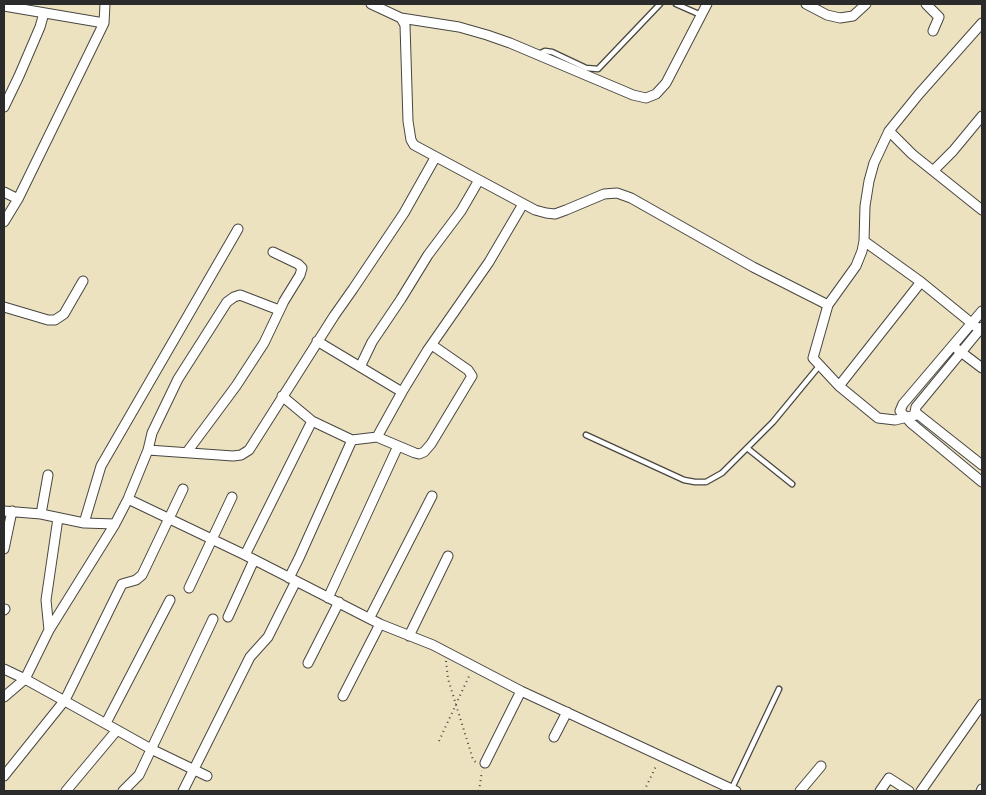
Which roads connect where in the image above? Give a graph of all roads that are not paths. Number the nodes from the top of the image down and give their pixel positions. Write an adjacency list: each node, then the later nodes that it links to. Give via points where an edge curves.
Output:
1 (105, 4): 13 (street)
2 (371, 4): 12 (street)
3 (660, 4): 16 (lane, via 598,69 586,68 552,52)
4 (676, 4): 11 (lane)
5 (707, 4): 11 (street)
6 (806, 4): 7 (street, via 840,18 853,16)
7 (866, 4)
8 (926, 4): 15 (street, via 939,17)
9 (4, 6): 10 (street)
10 (44, 13): 13 (street); 17 (street)
11 (701, 15): 16 (street, via 666,83 661,90 646,98)
12 (401, 18): 16 (street, via 459,26); 20 (street, via 405,25 411,140 414,146)
13 (104, 23): 24 (street)
14 (982, 23): 19 (street)
15 (933, 31)
16 (537, 55)
17 (4, 107)
18 (982, 116): 21 (street)
19 (889, 131): 21 (street); 29 (street, via 869,181 864,206)
20 (435, 158): 22 (street); 39 (street, via 404,213)
21 (934, 170): 26 (street)
22 (479, 180): 25 (street); 44 (street, via 372,342)
23 (4, 192): 24 (street)
24 (18, 199): 27 (street)
25 (523, 204): 33 (street, via 555,214 604,194 616,193 631,198); 40 (street, via 489,262)
26 (982, 210)
27 (4, 222)
28 (238, 229): 72 (street, via 101,466)
29 (864, 241): 32 (street); 33 (street, via 856,266)
30 (273, 252): 35 (street, via 302,268)
31 (83, 281): 34 (street, via 64,314 55,320)
32 (921, 282): 37 (street); 46 (street)
33 (828, 305): 43 (street, via 813,358)
34 (4, 307)
35 (279, 310): 57 (street, via 240,295 227,302 178,379 152,433); 58 (street, via 264,343)
36 (982, 311): 37 (street)
37 (972, 323): 38 (street); 41 (street)
38 (981, 328): 42 (street)
39 (317, 341): 44 (street); 48 (street)
40 (432, 345): 47 (street); 55 (street, via 472,376 424,452 415,453)
41 (952, 346): 42 (street); 50 (street, via 901,406 900,411)
42 (961, 353): 45 (street); 49 (street, via 916,407)
43 (820, 365): 46 (street); 56 (lane)
44 (360, 366): 47 (street)
45 (982, 368)
46 (839, 386): 50 (street, via 878,418)
47 (402, 392): 53 (street)
48 (282, 396): 51 (street); 58 (street, via 255,443 241,455)
49 (916, 415): 50 (street); 59 (street)
50 (905, 417): 60 (street)
51 (312, 422): 54 (street); 76 (street)
52 (586, 434): 56 (lane, via 684,480 695,482 713,479)
53 (377, 437): 54 (street); 55 (street)
54 (352, 440): 79 (street)
55 (398, 446): 81 (street)
56 (747, 448): 63 (lane)
57 (148, 450): 58 (street); 67 (street)
58 (187, 452)
59 (982, 465): 60 (street)
60 (973, 474): 62 (street)
61 (48, 475): 69 (street)
62 (982, 482)
63 (792, 484)
64 (184, 489): 71 (street)
65 (432, 496): 85 (street)
66 (232, 497): 74 (street)
67 (128, 499): 71 (street); 73 (street)
68 (8, 511): 69 (street); 75 (street)
69 (42, 514): 70 (street)
70 (58, 518): 72 (street); 88 (street, via 46,600)
71 (170, 518): 74 (street); 97 (street, via 142,575 122,584)
72 (84, 523): 73 (street)
73 (115, 524): 88 (street)
74 (212, 540): 76 (street); 80 (street)
75 (4, 549)
76 (245, 555): 78 (street)
77 (448, 556): 89 (street)
78 (254, 560): 79 (street); 84 (street)
79 (292, 580): 81 (street); 106 (street, via 268,637 250,658)
80 (189, 588)
81 (328, 598): 83 (street)
82 (170, 600): 100 (street)
83 (339, 602): 85 (street); 90 (street)
84 (228, 617)
85 (370, 617): 87 (street)
86 (213, 618): 103 (street)
87 (380, 624): 89 (street); 95 (street)
88 (48, 630): 92 (street)
89 (409, 636): 94 (street)
90 (308, 664)
91 (4, 669): 92 (street)
92 (25, 679): 96 (street); 97 (street)
93 (779, 689): 109 (lane)
94 (521, 691): 99 (street); 104 (street)
95 (343, 696)
96 (4, 697)
97 (65, 700): 100 (street); 107 (street)
98 (982, 704): 116 (street)
99 (567, 712): 102 (street); 109 (street)
100 (106, 724): 101 (street)
101 (117, 730): 103 (street); 110 (street)
102 (554, 737)
103 (151, 749): 106 (street); 111 (street, via 139,775)
104 (484, 765)
105 (821, 766): 113 (street)
106 (195, 770): 108 (street); 112 (street)
107 (4, 776)
108 (207, 776)
109 (734, 790)
110 (66, 791)
111 (123, 791)
112 (183, 791)
113 (800, 791)
114 (880, 791): 115 (street, via 889,778)
115 (909, 791)
116 (921, 791)

